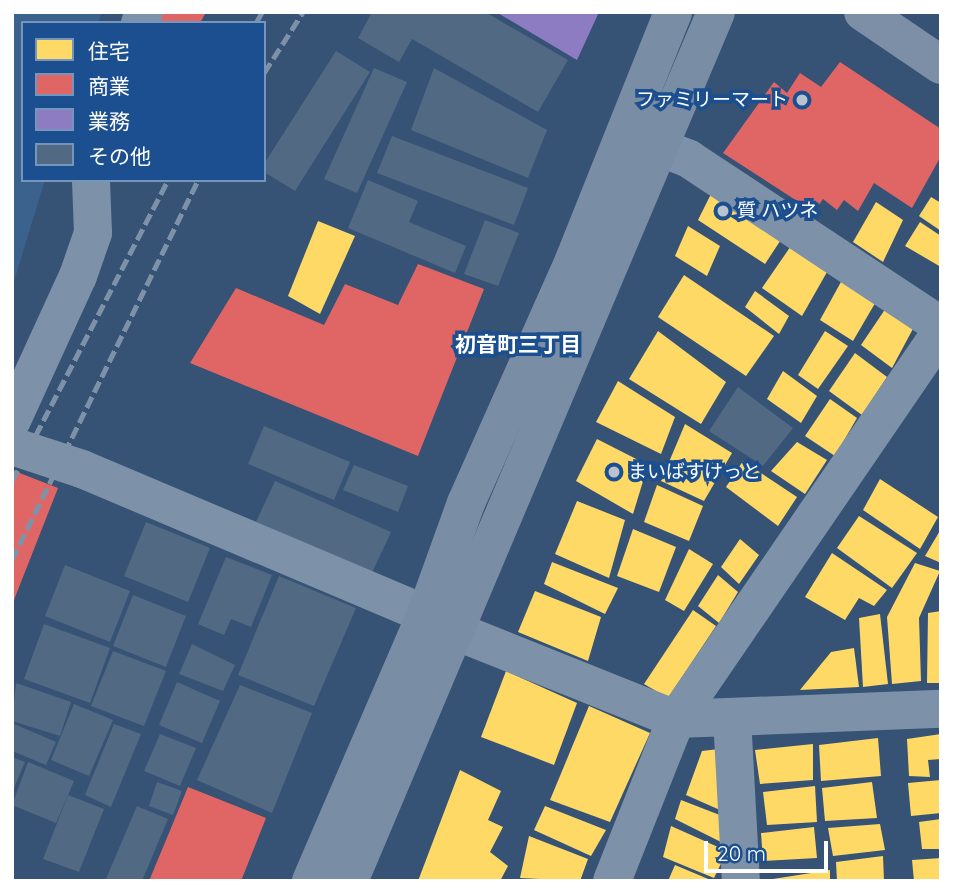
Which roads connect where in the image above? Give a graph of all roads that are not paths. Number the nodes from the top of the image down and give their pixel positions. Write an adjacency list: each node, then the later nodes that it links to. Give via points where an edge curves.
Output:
1 (673, 12): 11 (main road, via 574,260 466,503)
2 (716, 12): 5 (main road)
3 (863, 12): 4 (main road)
4 (941, 65)
5 (661, 148): 7 (street, via 689,159); 11 (main road)
6 (91, 182): 9 (street, via 93,233)
7 (941, 326)
8 (941, 332): 14 (street)
9 (12, 419)
10 (12, 446): 11 (street, via 82,469)
11 (440, 622): 14 (street); 15 (main road); 16 (main road)
12 (941, 709): 13 (street)
13 (732, 717): 14 (street); 18 (street)
14 (676, 719): 17 (street)
15 (311, 881)
16 (349, 881)
17 (612, 881)
18 (741, 881)

